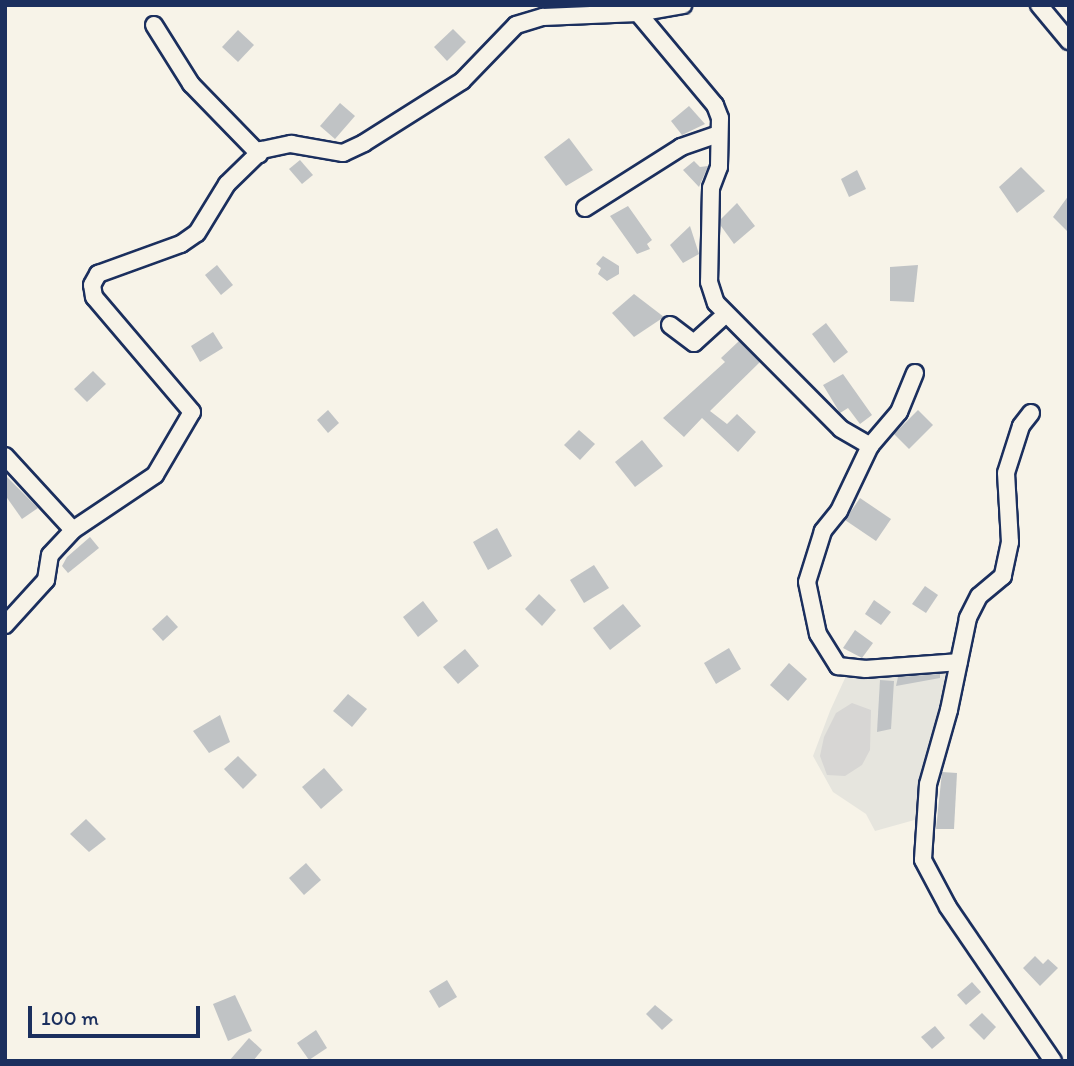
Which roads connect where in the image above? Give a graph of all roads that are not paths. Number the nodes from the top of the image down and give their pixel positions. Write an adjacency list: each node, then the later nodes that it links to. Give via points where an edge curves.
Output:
1 (683, 5): 3 (street)
2 (1039, 5): 5 (street)
3 (638, 13): 6 (street, via 715,105 720,118); 7 (street, via 543,17 516,25 462,81 364,143 343,153 291,144)
4 (154, 25): 7 (street, via 191,84)
5 (1069, 41)
6 (718, 134): 8 (street, via 681,147); 9 (street, via 719,167 711,188 709,282 716,303)
7 (259, 154): 15 (street, via 227,184 197,233 181,244 99,274 92,285 94,298 192,412 155,475)
8 (585, 208)
9 (726, 314): 10 (street, via 694,343); 13 (street, via 841,429)
10 (670, 325)
11 (915, 373): 13 (street, via 899,412)
12 (1031, 413): 17 (street, via 1021,426 1006,473 1010,542 1003,576 979,596 968,618)
13 (870, 446): 17 (street, via 812,556 807,582 818,634 828,656 848,669)
14 (5, 456): 15 (street)
15 (73, 530): 16 (street, via 50,555 46,580)
16 (5, 625)
17 (959, 662): 18 (street, via 928,784 923,860 948,907)
18 (1053, 1061)

